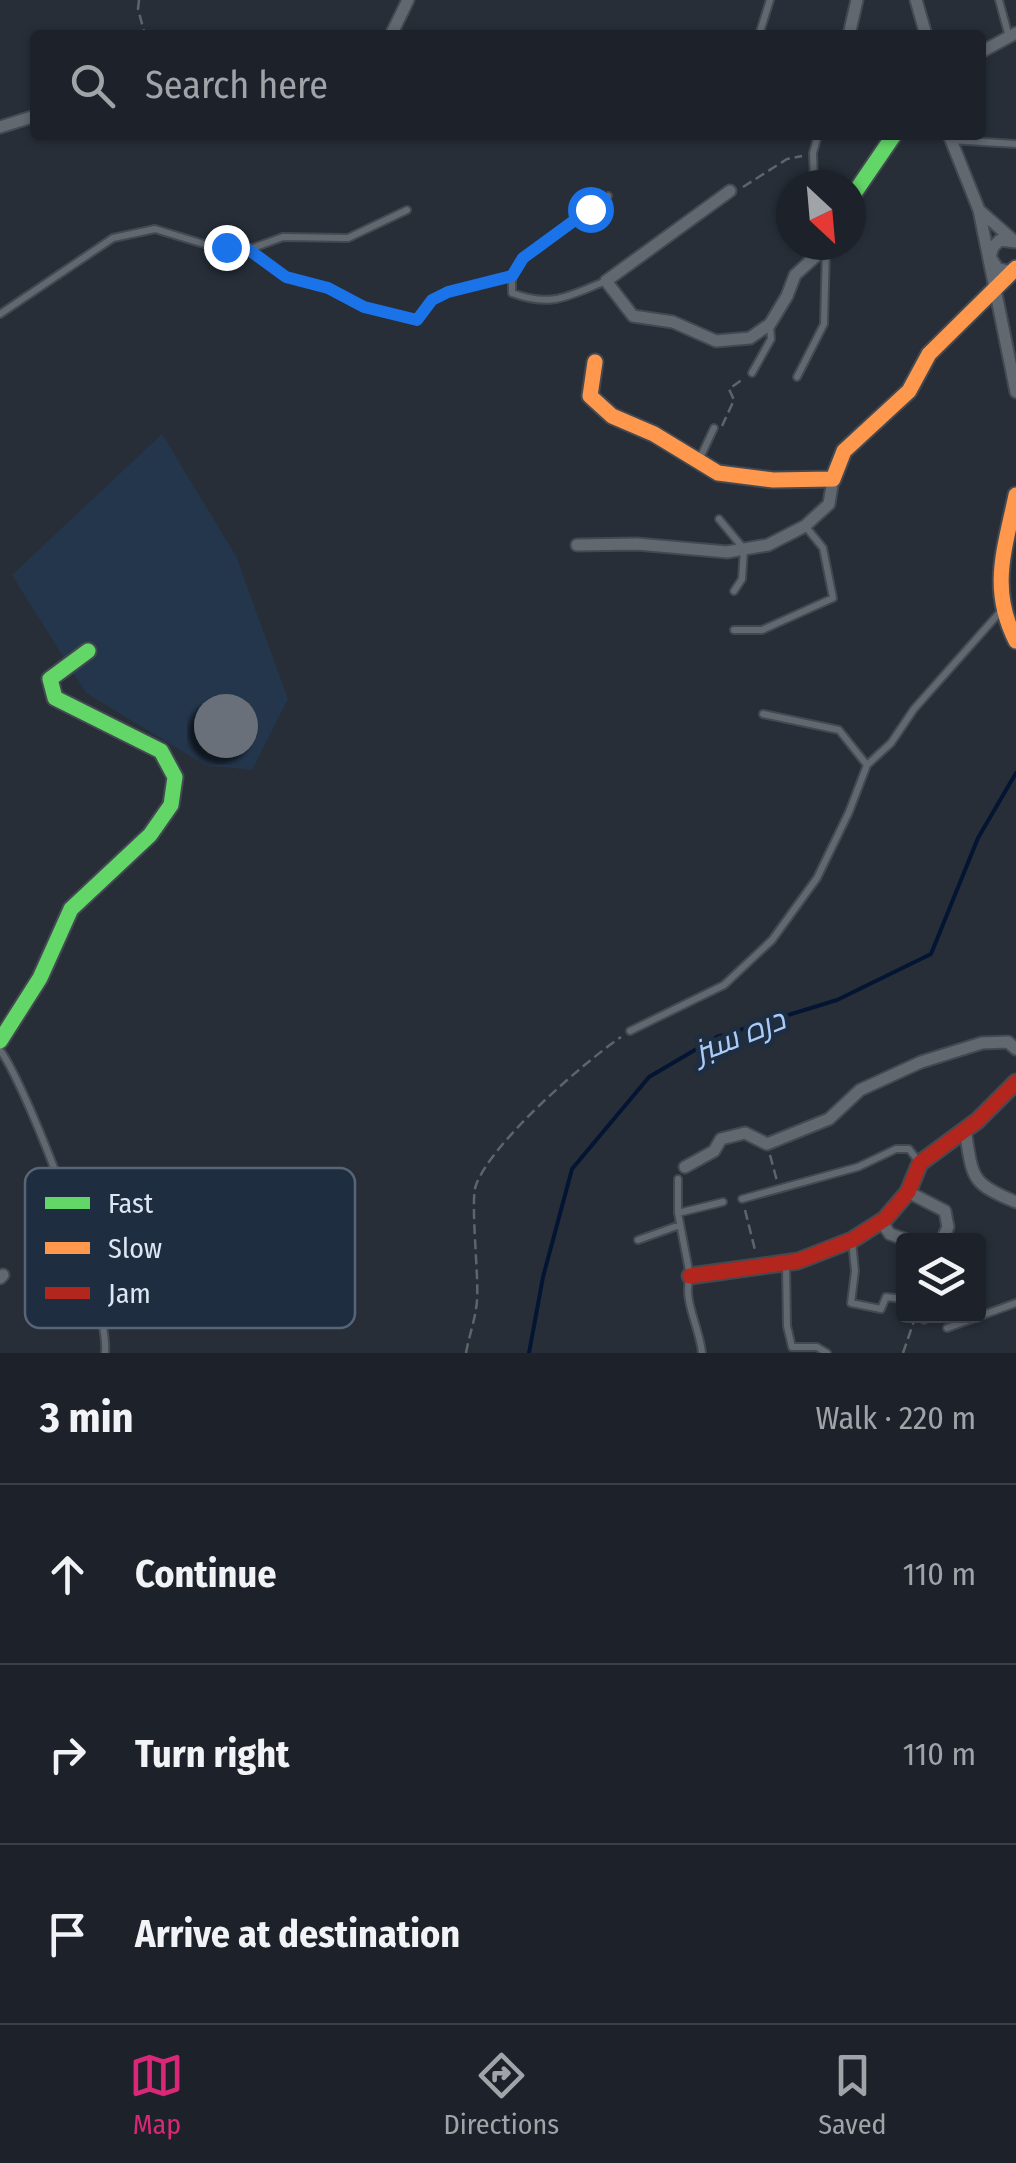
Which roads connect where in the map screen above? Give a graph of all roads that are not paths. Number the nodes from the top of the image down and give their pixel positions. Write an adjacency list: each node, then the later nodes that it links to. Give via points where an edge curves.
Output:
1 (408, 0): 6 (street)
2 (770, 0): 7 (lane)
3 (857, 0): 8 (street)
4 (916, 0): 9 (street)
5 (999, 0): 10 (lane)
6 (398, 30)
7 (760, 30)
8 (850, 30)
9 (925, 30)
10 (1012, 35): 11 (street)
11 (986, 49)
12 (30, 118): 13 (street)
13 (0, 127)
14 (817, 140): 19 (lane)
15 (891, 140): 20 (street)
16 (950, 140): 24 (street)
17 (971, 140): 18 (lane)
18 (1016, 144)
19 (814, 170)
20 (866, 176)
21 (730, 191): 32 (street)
22 (608, 196): 31 (lane, via 523,258)
23 (408, 210): 26 (lane, via 348,238 284,237)
24 (979, 210): 25 (street); 27 (street)
25 (1016, 242): 27 (street, via 996,243)
26 (249, 250): 31 (lane, via 286,277 417,320 448,292); 34 (lane, via 155,228 113,238)
27 (990, 256): 30 (street, via 998,269); 33 (street)
28 (811, 260): 35 (street, via 794,274)
29 (826, 260): 38 (lane, via 824,324)
30 (1016, 268): 33 (street)
31 (512, 276): 32 (lane, via 512,292 536,302)
32 (606, 281): 35 (street, via 633,316 673,322 716,341 750,338)
33 (994, 293): 39 (street); 42 (street, via 928,354 909,390 844,451)
34 (0, 314)
35 (770, 324): 37 (lane, via 770,339)
36 (596, 362): 41 (street, via 590,396 612,416)
37 (752, 373)
38 (797, 376)
39 (1016, 392)
40 (714, 428): 41 (lane)
41 (698, 461): 42 (street, via 718,473)
42 (833, 479): 45 (street, via 828,504)
43 (1016, 495): 49 (street, via 997,594)
44 (718, 520): 47 (lane)
45 (805, 526): 47 (street); 50 (lane, via 822,548 833,598 762,630)
46 (577, 545): 47 (street)
47 (744, 550): 48 (lane, via 742,580)
48 (734, 591)
49 (1002, 610): 51 (street); 54 (lane)
50 (734, 630)
51 (1016, 641)
52 (88, 651): 56 (street, via 50,679 55,698 160,751 175,777 171,805 150,836 71,909 40,978)
53 (764, 714): 54 (lane, via 840,730)
54 (867, 765): 55 (lane, via 816,878 772,940 724,986)
55 (630, 1031)
56 (0, 1041)
57 (1016, 1049): 63 (street, via 1008,1042 982,1043 921,1062 860,1090 829,1120 767,1144 746,1133 720,1139 714,1152)
58 (0, 1050): 62 (lane)
59 (1016, 1082): 60 (street)
60 (965, 1130): 61 (street); 67 (street, via 974,1177)
61 (920, 1163): 64 (street); 65 (lane, via 909,1149 896,1149)
62 (52, 1168)
63 (682, 1173): 68 (lane)
64 (908, 1192): 69 (street); 71 (street, via 945,1211)
65 (742, 1199)
66 (724, 1202): 68 (lane)
67 (1016, 1202)
68 (678, 1213): 70 (lane)
69 (886, 1219): 72 (street); 74 (street)
70 (680, 1225): 73 (lane); 76 (lane)
71 (945, 1233)
72 (896, 1236)
73 (638, 1240)
74 (852, 1240): 75 (street); 77 (lane, via 852,1304 881,1309 886,1297)
75 (786, 1263): 76 (street); 83 (lane, via 792,1347)
76 (690, 1276): 82 (lane)
77 (896, 1298)
78 (1016, 1303): 80 (lane)
79 (104, 1328): 81 (lane)
80 (946, 1328)
81 (105, 1353)
82 (702, 1353)
83 (827, 1353)

